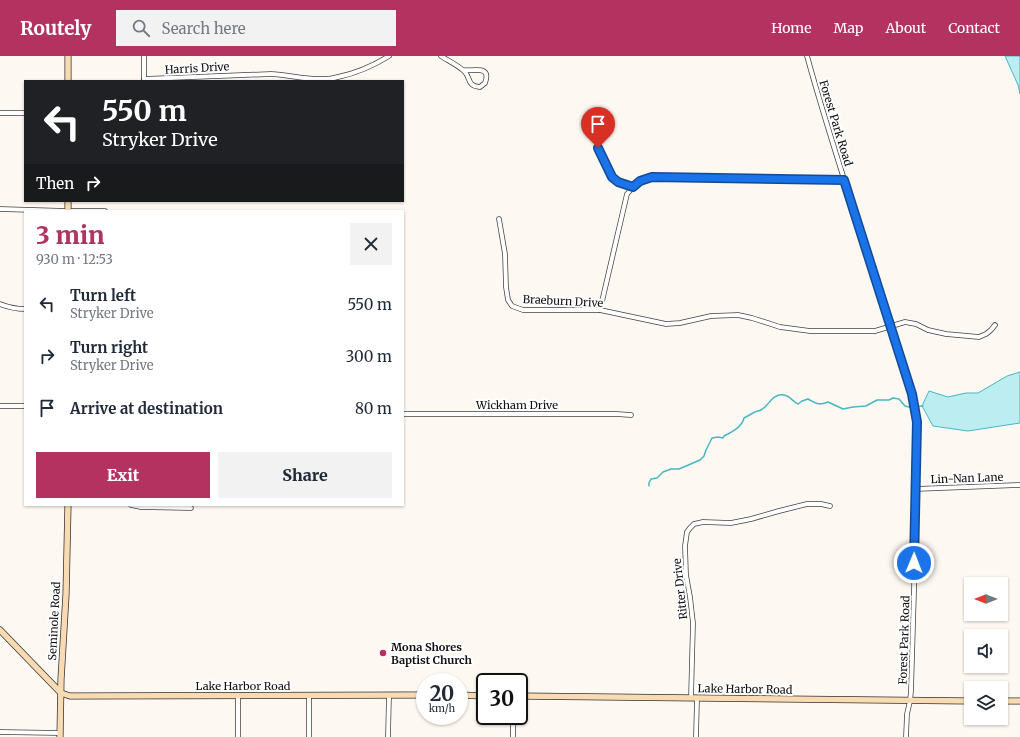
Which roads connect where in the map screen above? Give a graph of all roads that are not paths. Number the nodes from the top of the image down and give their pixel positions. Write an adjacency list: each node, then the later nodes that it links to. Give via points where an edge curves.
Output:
1 (68, 56): 7 (street)
2 (144, 56): 8 (street)
3 (389, 56): 9 (street, Harris Drive, via 352,74)
4 (441, 56): 6 (street)
5 (807, 56): 13 (street, Forest Park Road)
6 (463, 70): 6 (street, via 482,70 486,76 485,83 474,86)
7 (68, 80)
8 (144, 80): 9 (street, Harris Drive, via 271,74)
9 (326, 80)
10 (0, 113): 11 (street)
11 (24, 113)
12 (598, 148): 14 (street, via 612,177)
13 (844, 180): 14 (street, via 652,177 640,181); 22 (street, Forest Park Road)
14 (633, 187): 20 (street, via 627,194)
15 (0, 209): 16 (street)
16 (34, 210)
17 (499, 219): 20 (street, Braeburn Drive, via 505,254 507,294 512,306 523,310)
18 (0, 304): 19 (street)
19 (24, 309)
20 (600, 310): 22 (street, Braeburn Drive, via 666,324 711,316 738,315 780,327 810,331 875,331)
21 (995, 324): 22 (street, Braeburn Drive, via 991,330 979,337 946,334 905,322)
22 (890, 327): 28 (street, Forest Park Road, via 913,400 917,422)
23 (0, 406): 24 (street)
24 (24, 406)
25 (404, 414): 26 (street, Wickham Drive)
26 (631, 415)
27 (1020, 486): 28 (street, Lin-Nan Lane)
28 (915, 489): 41 (street, Forest Park Road)
29 (68, 506): 34 (street, Seminole Road)
30 (136, 506): 32 (street)
31 (830, 506): 40 (street, Ritter Drive, via 807,504 731,523 698,523 687,532 686,575 693,623)
32 (192, 508)
33 (0, 630): 34 (street)
34 (61, 693): 37 (street, Lake Harbor Road, via 70,696); 47 (street, Seminole Road)
35 (389, 695): 36 (street, Lake Harbor Road); 38 (street, Lake Harbor Road); 50 (street)
36 (416, 695)
37 (238, 696): 38 (street, Lake Harbor Road); 48 (street)
38 (309, 696): 49 (street)
39 (528, 696): 40 (street, Lake Harbor Road)
40 (694, 698): 41 (street, Lake Harbor Road); 52 (street, Ritter Drive)
41 (910, 700): 42 (street, Lake Harbor Road); 53 (street, Forest Park Road)
42 (964, 701)
43 (1008, 701): 44 (street)
44 (1020, 701)
45 (513, 725): 51 (street)
46 (0, 732): 47 (street)
47 (60, 735)
48 (238, 737)
49 (309, 737)
50 (388, 737)
51 (513, 737)
52 (696, 737)
53 (906, 737)

